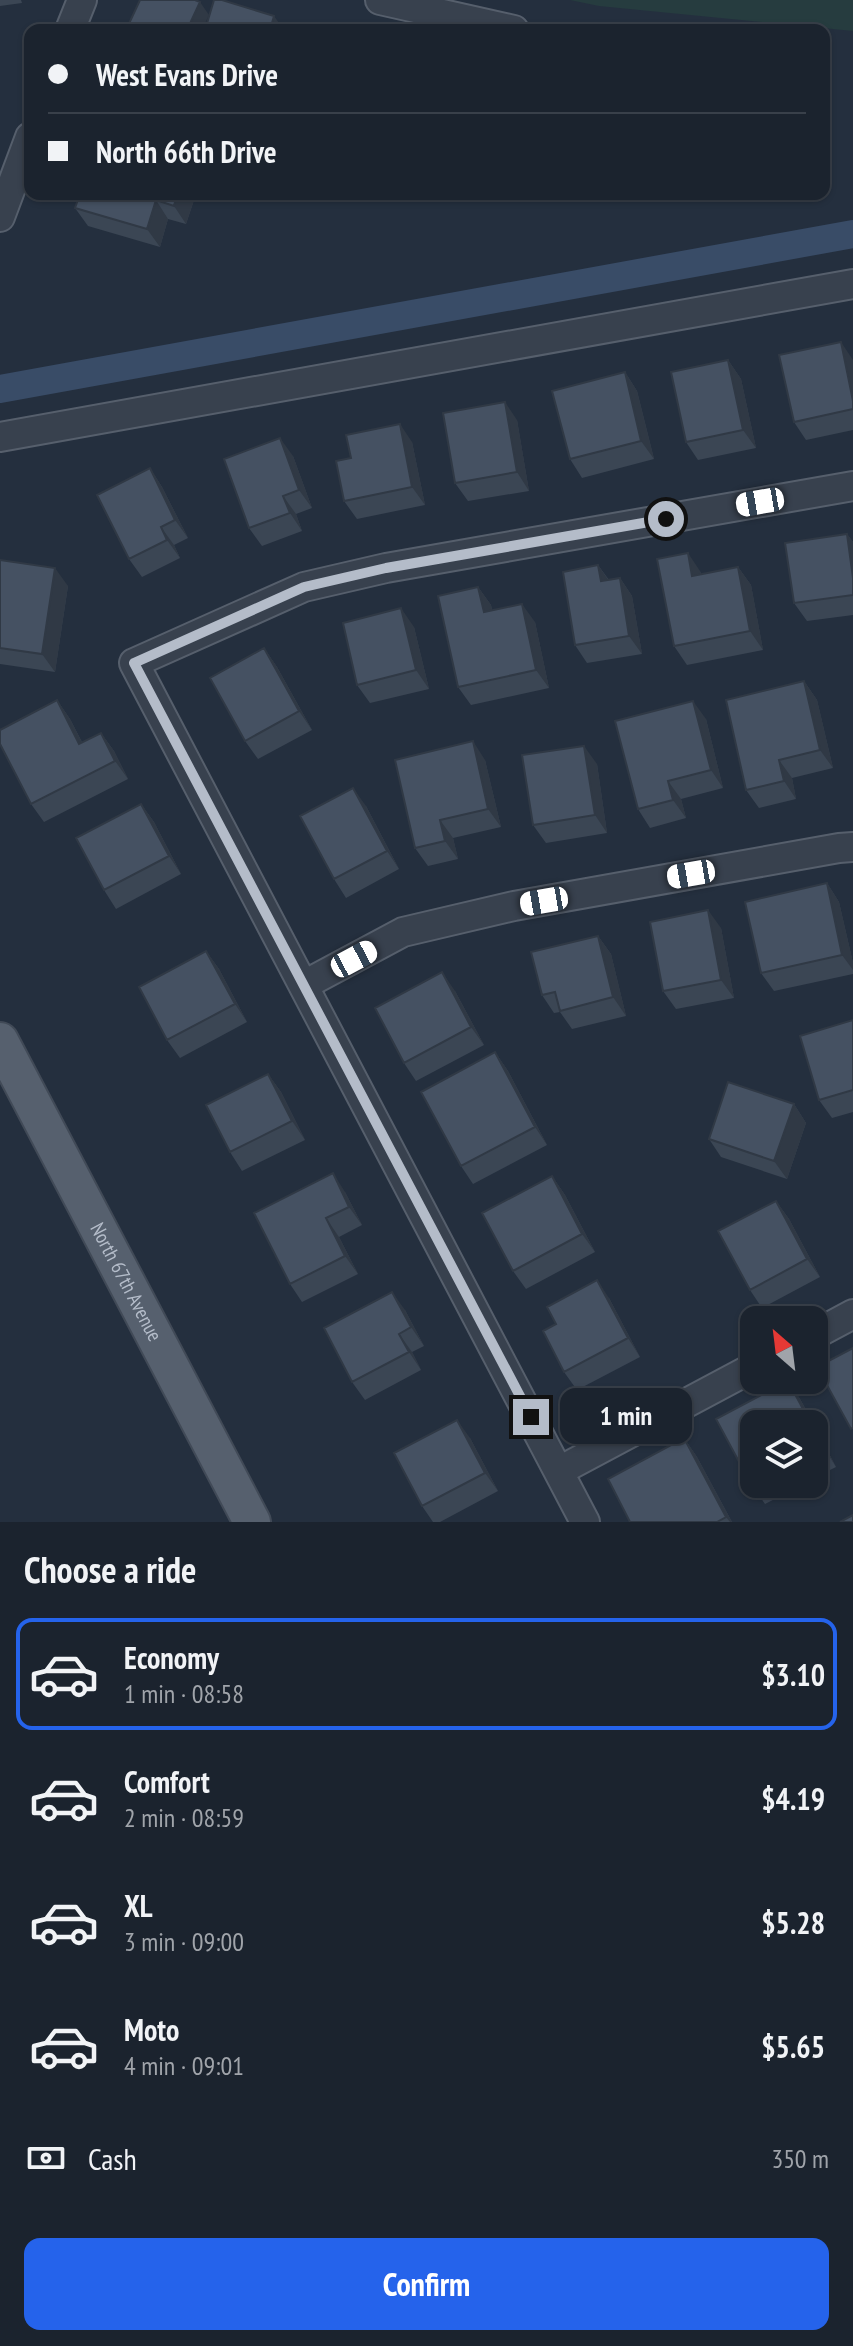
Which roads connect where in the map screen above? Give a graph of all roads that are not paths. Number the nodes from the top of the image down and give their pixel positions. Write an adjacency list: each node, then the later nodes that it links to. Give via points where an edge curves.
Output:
1 (82, 0): 3 (street)
2 (380, 0): 4 (street)
3 (72, 24)
4 (487, 24)
5 (24, 153): 6 (street)
6 (0, 217)
7 (853, 284): 8 (street)
8 (0, 437)
9 (853, 486): 11 (street, via 304,587 134,663)
10 (853, 847): 11 (street, via 514,906 403,932)
11 (304, 985): 17 (street)
12 (0, 1041): 13 (main road, North 67th Avenue)
13 (8, 1078): 18 (main road, North 67th Avenue)
14 (853, 1314): 15 (street)
15 (828, 1327)
16 (740, 1374): 17 (street)
17 (559, 1471): 19 (street)
18 (252, 1522)
19 (585, 1522)

